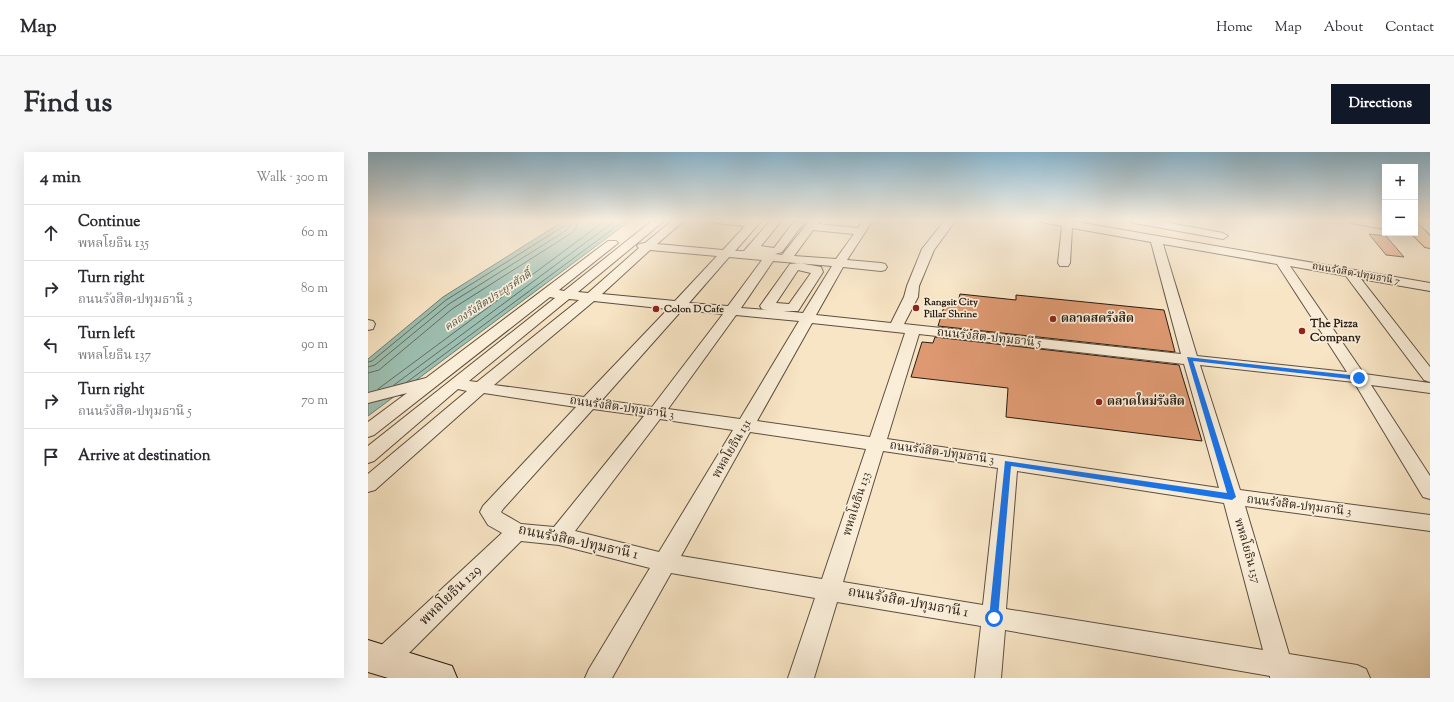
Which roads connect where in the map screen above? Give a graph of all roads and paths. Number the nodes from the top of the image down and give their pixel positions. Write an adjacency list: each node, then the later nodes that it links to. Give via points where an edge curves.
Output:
1 (611, 245): 26 (street)
2 (626, 245): 3 (street)
3 (630, 245): 14 (street); 27 (street)
4 (735, 245): 17 (street)
5 (756, 245): 16 (street)
6 (782, 245): 16 (street, via 774,251)
7 (801, 245): 20 (street)
8 (851, 245): 22 (street, พหลโยธิน 131)
9 (932, 245): 33 (street, พหลโยธิน 133, via 913,286)
10 (1065, 245): 21 (street)
11 (1157, 245): 34 (street, พหลโยธิน 137)
12 (1186, 245): 15 (street, ถนนรังสิต-ปทุมธานี 7)
13 (1223, 245): 15 (street)
14 (648, 246): 17 (street); 28 (street)
15 (1223, 250): 19 (street, ถนนรังสิต-ปทุมธานี 7)
16 (749, 252): 17 (street); 18 (street)
17 (726, 254): 29 (street)
18 (769, 258): 20 (street); 31 (street)
19 (1280, 260): 24 (street, ถนนรังสิต-ปทุมธานี 7); 36 (street)
20 (790, 263): 22 (street); 30 (street); 30 (street, via 816,272 793,308); 31 (street, via 770,267)
21 (1064, 263)
22 (839, 264): 23 (street); 32 (street, พหลโยธิน 131)
23 (881, 267)
24 (1350, 273): 25 (street, ถนนรังสิต-ปทุมธานี 7); 35 (street)
25 (1428, 289)
26 (548, 293): 27 (street, ถนนรังสิต-ปทุมธานี 5); 37 (street)
27 (566, 295): 28 (street, ถนนรังสิต-ปทุมธานี 5); 38 (street)
28 (591, 297): 29 (street, ถนนรังสิต-ปทุมธานี 5); 39 (street)
29 (677, 305): 31 (street, ถนนรังสิต-ปทุมธานี 5); 42 (street)
30 (767, 306): 31 (street)
31 (739, 308): 32 (street, ถนนรังสิต-ปทุมธานี 5); 43 (street)
32 (808, 318): 33 (street, ถนนรังสิต-ปทุมธานี 5); 44 (street, พหลโยธิน 131)
33 (905, 328): 34 (street, ถนนรังสิต-ปทุมธานี 5); 46 (street, พหลโยธิน 133)
34 (1189, 359): 36 (street, ถนนรังสิต-ปทุมธานี 5); 51 (street, พหลโยธิน 137)
35 (1430, 377)
36 (1359, 378): 40 (street, ถนนรังสิต-ปทุมธานี 5); 50 (street)
37 (432, 382): 41 (street); 45 (street)
38 (455, 384): 39 (street, ถนนรังสิต-ปทุมธานี 3); 47 (street)
39 (480, 388): 42 (street, ถนนรังสิต-ปทุมธานี 3); 49 (street)
40 (1430, 388)
41 (368, 398)
42 (589, 403): 43 (street, ถนนรังสิต-ปทุมธานี 3); 53 (street, ถนนรังสิต-ปทุมธานี 1, via 490,512 495,519)
43 (657, 413): 44 (street, ถนนรังสิต-ปทุมธานี 3); 54 (street)
44 (745, 426): 46 (street, ถนนรังสิต-ปทุมธานี 3); 55 (street, พหลโยธิน 131)
45 (368, 430)
46 (876, 444): 48 (street, ถนนรังสิต-ปทุมธานี 3); 56 (street, พหลโยธิน 133)
47 (368, 456)
48 (1008, 463): 51 (street, ถนนรังสิต-ปทุมธานี 3); 57 (street)
49 (368, 485)
50 (1430, 492)
51 (1232, 497): 52 (street, ถนนรังสิต-ปทุมธานี 3); 59 (street, พหลโยธิน 137)
52 (1430, 523)
53 (517, 532): 54 (street, ถนนรังสิต-ปทุมธานี 1); 58 (street, พหลโยธิน 129)
54 (559, 536): 55 (street, ถนนรังสิต-ปทุมธานี 1)
55 (666, 563): 56 (street, ถนนรังสิต-ปทุมธานี 1); 61 (street, พหลโยธิน 131)
56 (829, 590): 57 (street, ถนนรังสิต-ปทุมธานี 1); 62 (street, พหลโยธิน 133)
57 (994, 618): 59 (street, ถนนรังสิต-ปทุมธานี 1); 63 (street)
58 (376, 658): 60 (main road)
59 (1281, 672): 64 (street, ถนนรังสิต-ปทุมธานี 1)
60 (440, 678)
61 (598, 678)
62 (801, 678)
63 (988, 678)
64 (1357, 678)

